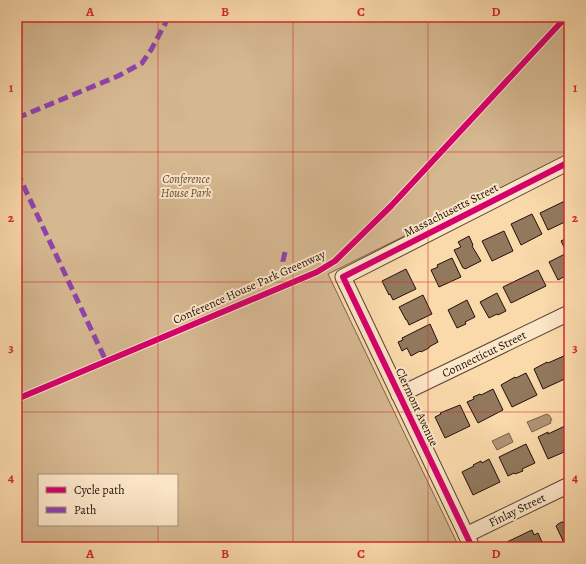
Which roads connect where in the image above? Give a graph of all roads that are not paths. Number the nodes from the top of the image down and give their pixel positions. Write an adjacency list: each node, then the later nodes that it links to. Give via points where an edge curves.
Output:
1 (569, 162): 2 (street, Massachusetts Street)
2 (343, 277): 4 (street, Clermont Avenue)
3 (569, 313): 4 (street, Connecticut Street)
4 (399, 395): 6 (street, Clermont Avenue)
5 (569, 485): 6 (street, Finlay Street)
6 (469, 541)

